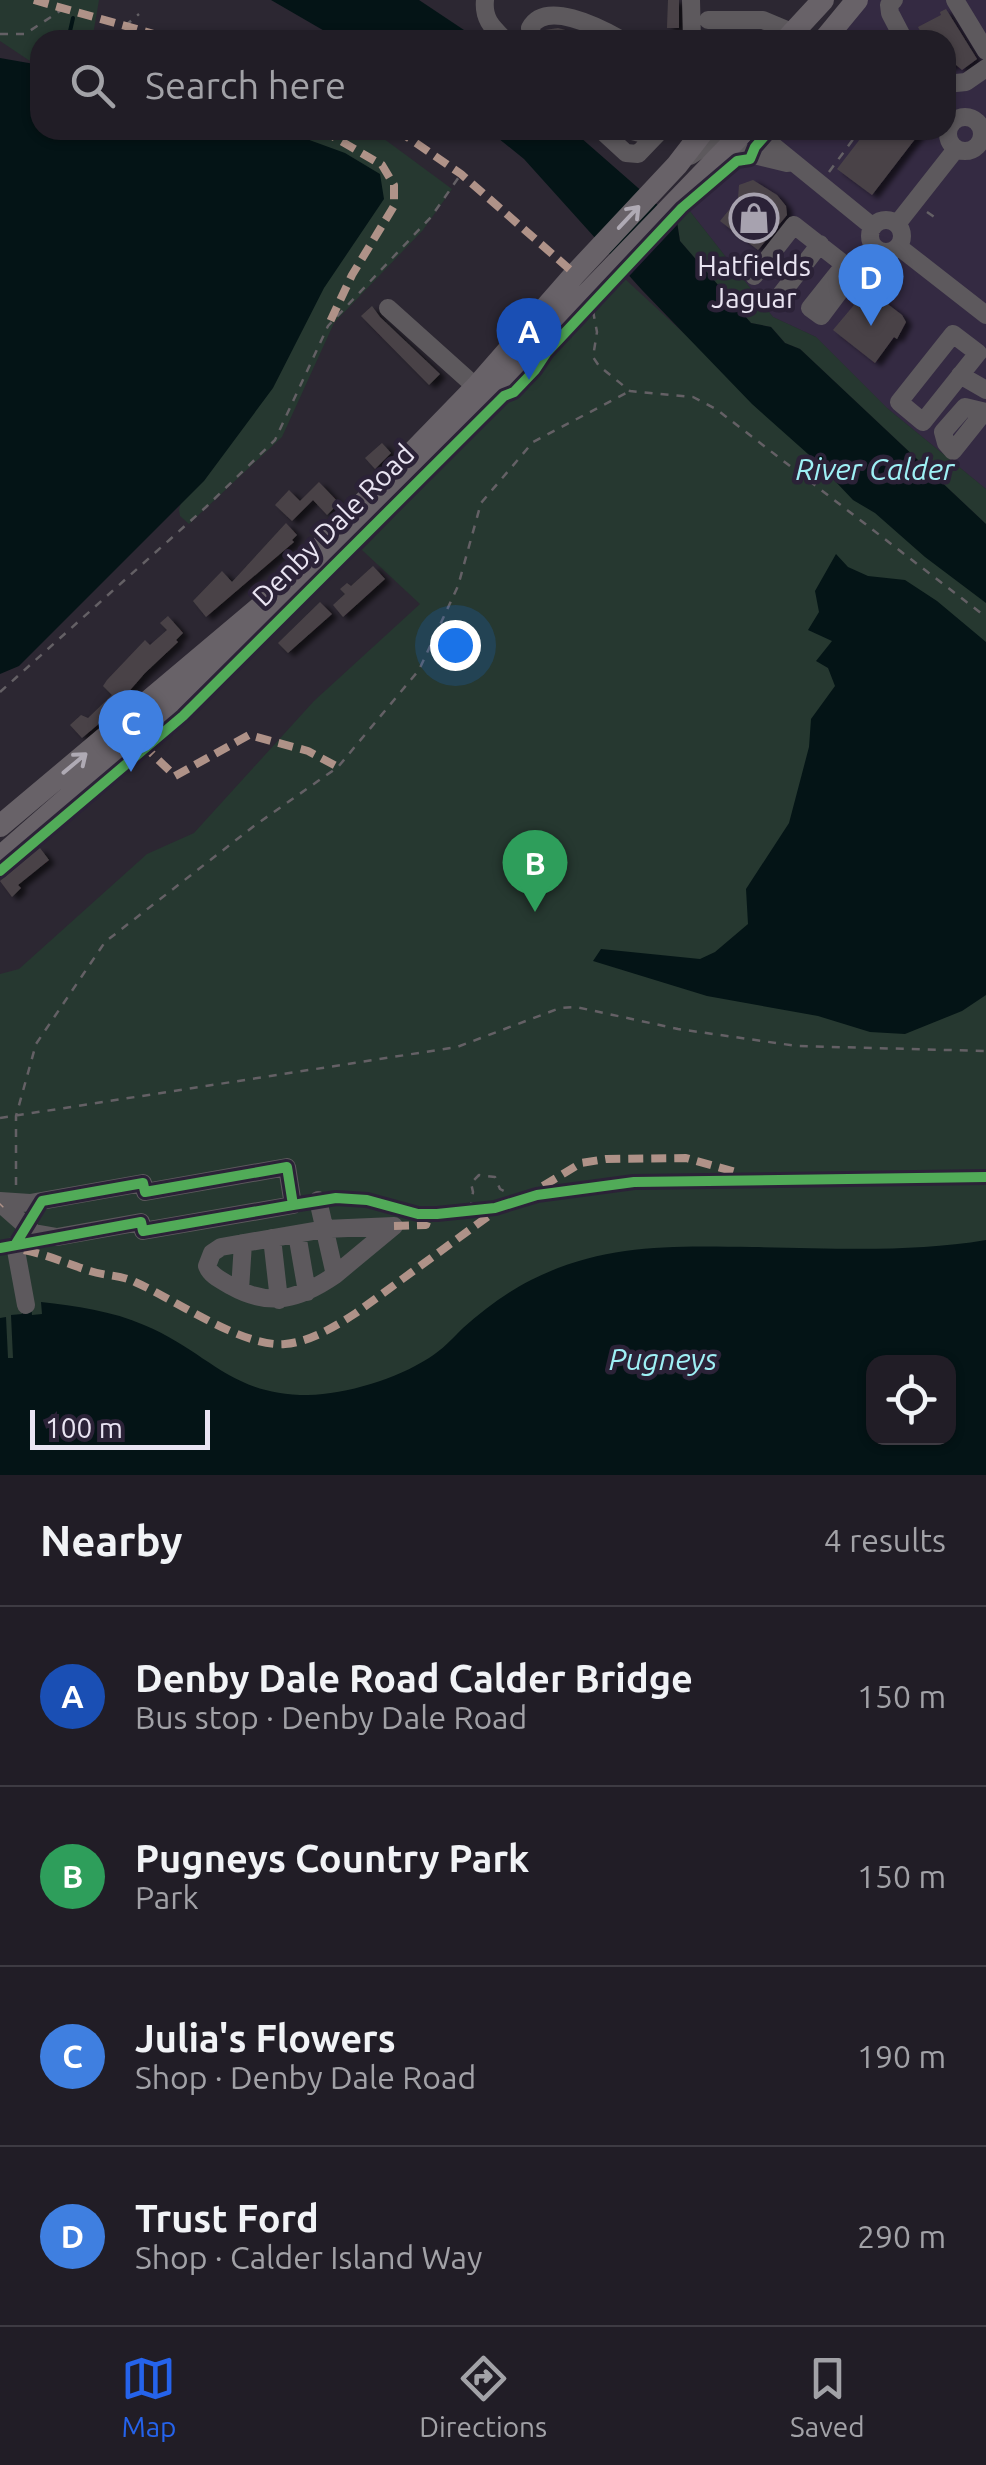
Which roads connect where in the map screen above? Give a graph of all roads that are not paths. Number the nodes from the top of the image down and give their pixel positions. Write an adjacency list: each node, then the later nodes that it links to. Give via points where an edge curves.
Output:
1 (485, 0): 8 (street)
2 (691, 0): 11 (street)
3 (823, 0): 13 (main road)
4 (857, 0): 14 (main road)
5 (894, 0): 15 (street, via 890,13)
6 (954, 0): 16 (street)
7 (708, 20): 12 (street, via 763,20)
8 (495, 30)
9 (531, 30): 10 (street, via 541,10 565,8)
10 (604, 30)
11 (692, 30)
12 (780, 30)
13 (796, 30)
14 (832, 30)
15 (899, 30)
16 (986, 51)
17 (986, 68): 18 (street)
18 (956, 83)
19 (981, 114): 20 (street); 28 (street)
20 (956, 115)
21 (611, 140): 22 (street, via 626,154 638,154)
22 (651, 140)
23 (696, 140): 31 (main road, Denby Dale Road)
24 (715, 140): 31 (street)
25 (735, 140): 30 (main road, Denby Dale Road)
26 (766, 140): 32 (street)
27 (951, 140): 29 (street)
28 (982, 148): 29 (street)
29 (956, 149): 33 (street)
30 (714, 162): 32 (street, via 746,153); 38 (main road, Denby Dale Road)
31 (677, 165): 38 (main road, Denby Dale Road, one-way to 31)
32 (796, 166): 34 (street)
33 (897, 224): 34 (street); 37 (street)
34 (873, 226): 36 (street)
35 (820, 244): 36 (street, via 849,268); 39 (street, via 794,225); 40 (street)
36 (874, 247): 37 (street)
37 (899, 247): 42 (street)
38 (607, 257): 44 (main road, Denby Dale Road); 47 (main road, Denby Dale Road, via 278,614)
39 (754, 276)
40 (775, 302)
41 (388, 308): 44 (street)
42 (986, 315)
43 (960, 375): 43 (street, via 978,353 953,334 898,402 923,422); 45 (street)
44 (476, 387): 46 (main road, Denby Dale Road, one-way to 44, via 272,597)
45 (986, 390)
46 (0, 826)
47 (0, 858)
48 (134, 1184): 49 (street); 50 (street, via 143,1182 145,1192 286,1167); 51 (street)
49 (5, 1202): 51 (street, via 34,1233 57,1237)
50 (294, 1204): 51 (street, via 142,1231); 52 (street, via 328,1198)
51 (141, 1222)
52 (325, 1229): 53 (street); 57 (street); 57 (street, via 394,1226)
53 (297, 1234): 54 (street); 59 (street)
54 (272, 1238): 55 (street); 60 (street)
55 (243, 1243): 58 (street); 58 (street, via 220,1247 207,1266)
56 (15, 1245): 61 (street)
57 (335, 1275): 59 (street)
58 (240, 1290): 60 (street)
59 (306, 1292): 60 (street)
60 (279, 1300)
61 (26, 1306)

